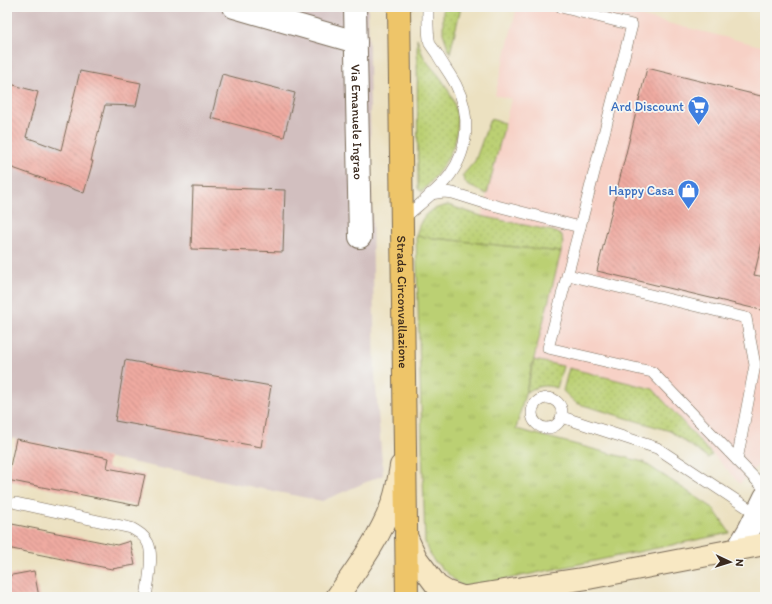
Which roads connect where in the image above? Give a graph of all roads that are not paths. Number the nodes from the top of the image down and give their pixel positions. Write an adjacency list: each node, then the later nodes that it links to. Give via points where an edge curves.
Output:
1 (234, 7): 6 (street)
2 (355, 7): 6 (street, Via Emanuele Ingrao)
3 (399, 7): 8 (main road, Strada Circonvallazione)
4 (428, 7): 7 (lane, via 430,44 459,91 466,126 465,139 457,164 441,186)
5 (560, 7): 9 (lane, via 632,25)
6 (356, 42): 10 (street, Via Emanuele Ingrao)
7 (430, 194): 8 (lane); 9 (lane, via 452,193)
8 (402, 220): 13 (main road, Strada Circonvallazione)
9 (580, 227): 11 (lane)
10 (360, 237)
11 (568, 275): 14 (lane, via 548,348 652,372); 14 (lane, via 746,318 755,365)
12 (562, 417): 17 (lane, via 657,448)
13 (405, 451): 18 (main road, Strada Circonvallazione); 23 (main road, via 393,502 382,526)
14 (737, 460): 15 (lane)
15 (765, 489)
16 (16, 502): 22 (lane, via 131,528 141,533 148,544 150,557)
17 (761, 505): 20 (street)
18 (406, 536): 24 (main road, Strada Circonvallazione); 25 (main road, via 416,558 437,586)
19 (765, 544): 20 (main road)
20 (737, 550): 21 (main road)
21 (588, 578): 26 (main road); 27 (main road)
22 (146, 597)
23 (337, 597)
24 (407, 597)
25 (462, 597)
26 (466, 597)
27 (532, 597)

